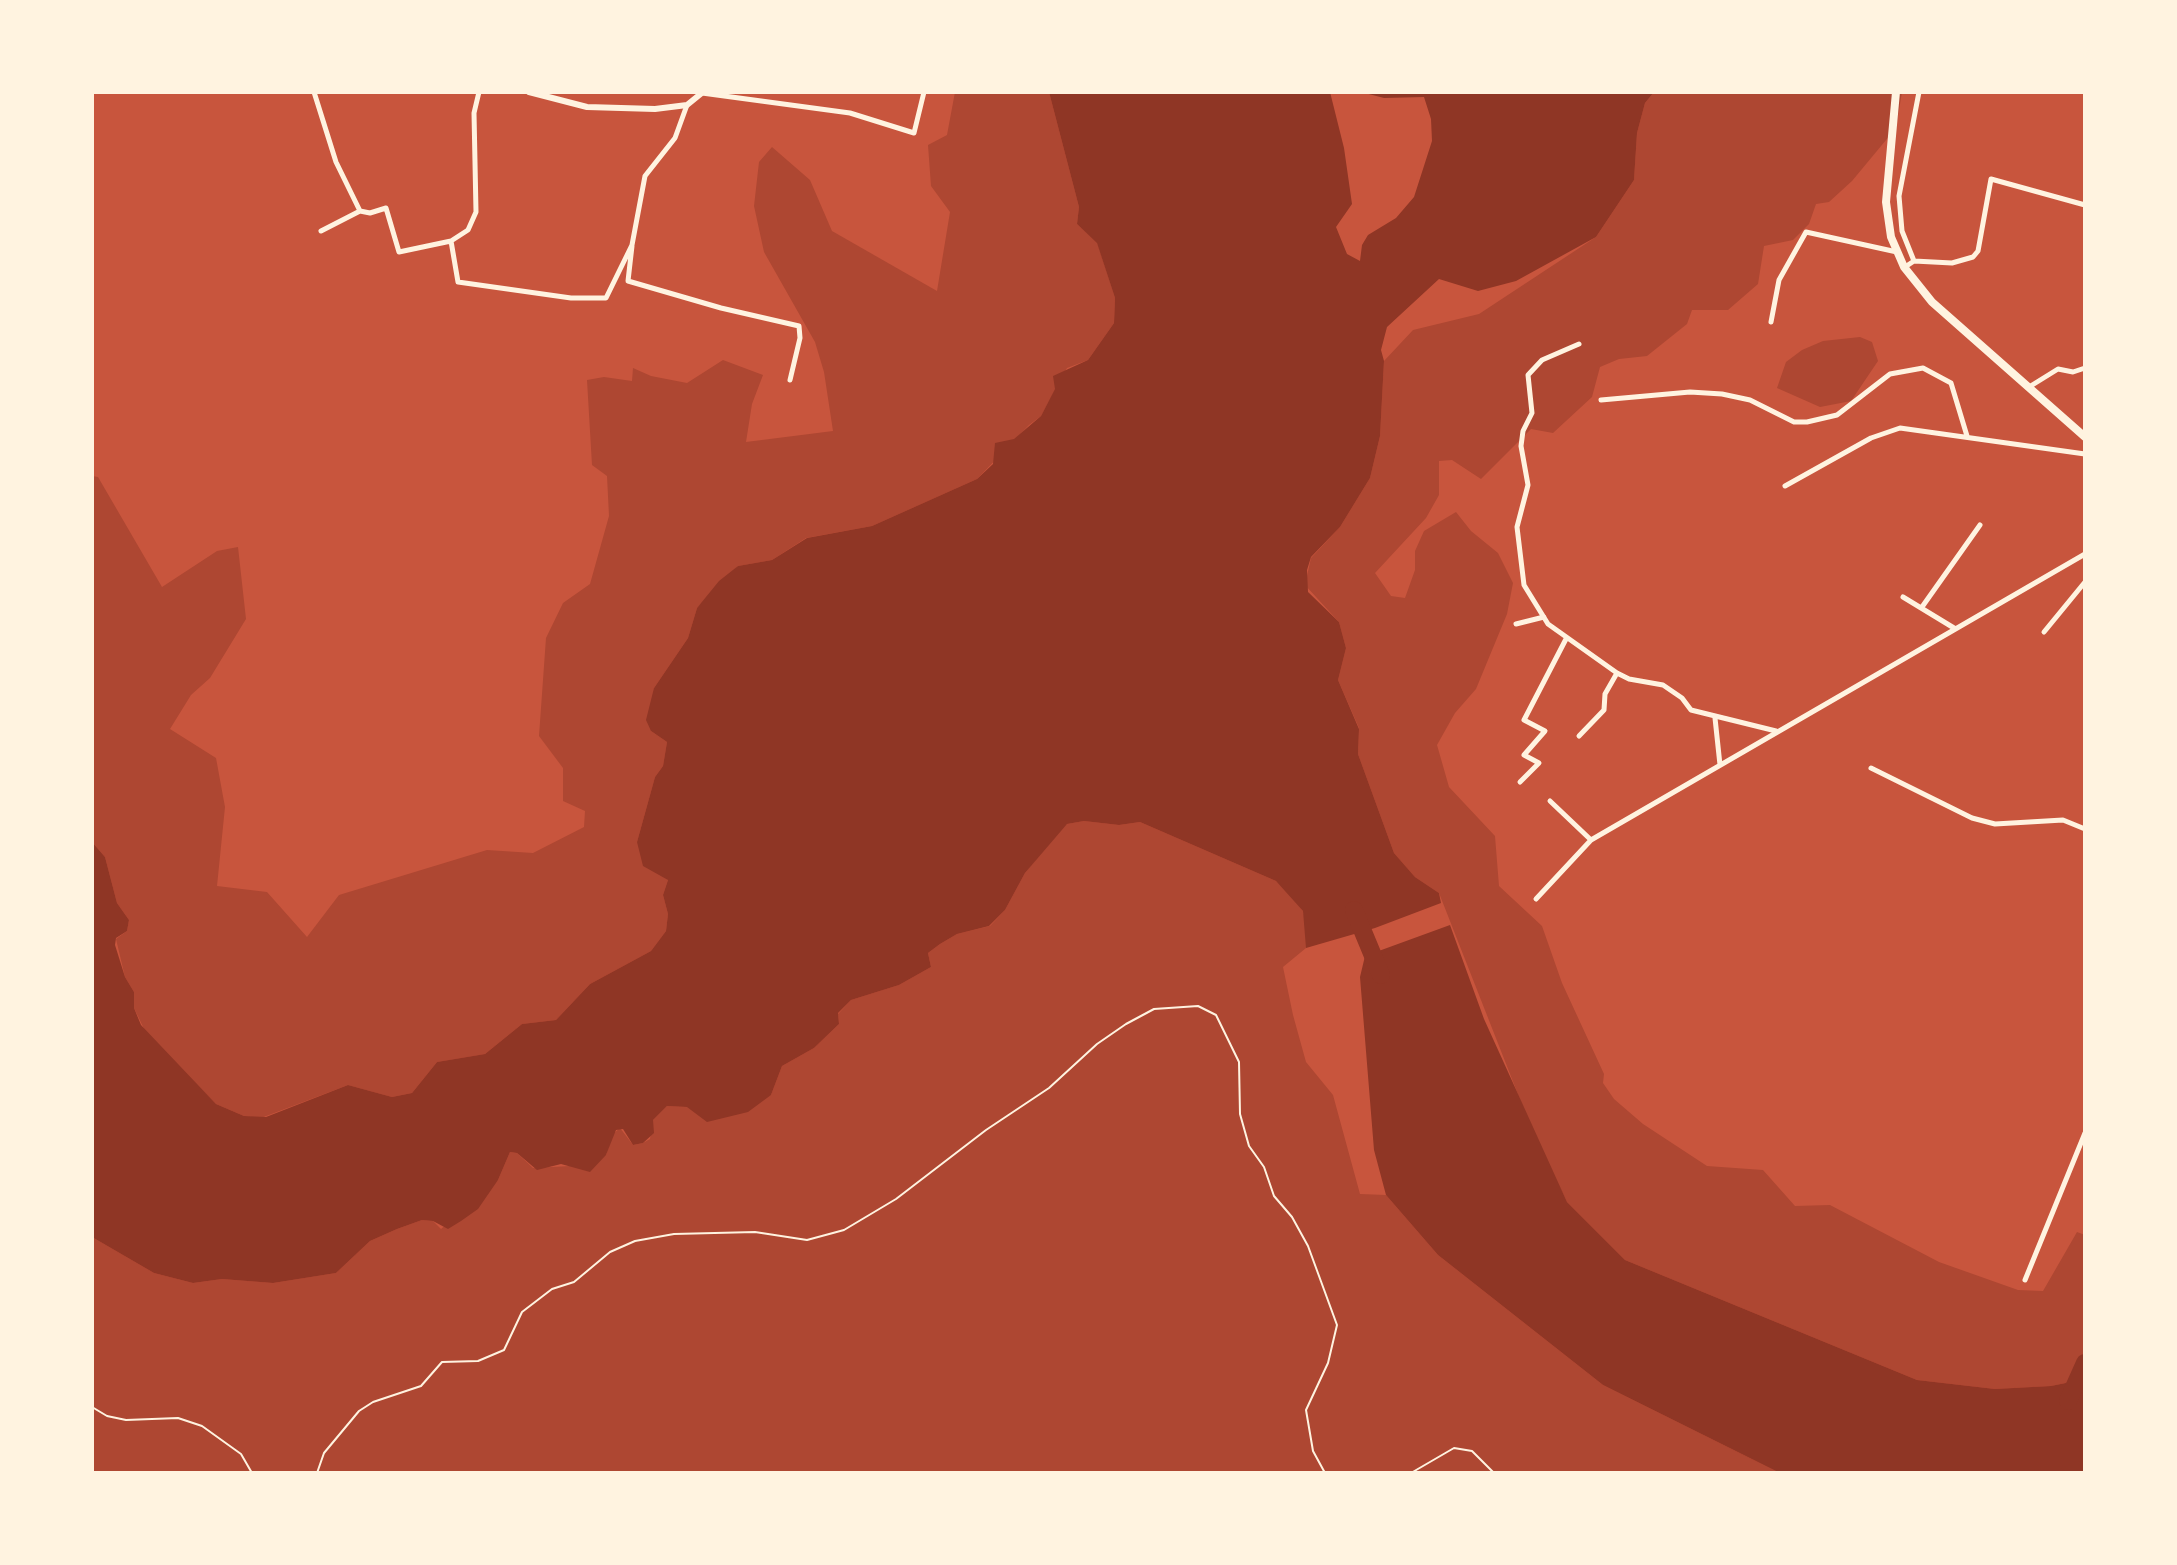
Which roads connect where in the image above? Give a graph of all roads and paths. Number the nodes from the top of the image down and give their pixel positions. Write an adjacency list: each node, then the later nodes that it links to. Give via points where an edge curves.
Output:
1 (314, 92): 10 (street, via 336,162)
2 (479, 92): 12 (street, via 474,113 476,212 468,230)
3 (529, 92): 8 (street, via 587,107)
4 (702, 92): 5 (street, via 827,108 914,133); 8 (street)
5 (924, 92)
6 (1896, 92): 14 (highway, via 1886,202)
7 (1919, 92): 15 (street, via 1899,196 1902,231)
8 (687, 105): 13 (street, via 675,138 645,176)
9 (2085, 205): 15 (street, via 1991,179 1973,257 1952,263)
10 (360, 211): 11 (street); 12 (street, via 386,208 399,252)
11 (321, 231)
12 (451, 241): 13 (street, via 458,282 571,298 606,298)
13 (632, 245): 20 (street, via 628,281 799,326)
14 (1897, 252): 16 (highway); 17 (street, via 1806,232 1779,280)
15 (1914, 261): 16 (street)
16 (1904, 267): 21 (highway, via 1932,302)
17 (1771, 322)
18 (1579, 344): 32 (street, via 1542,360 1528,375 1532,413 1521,446 1528,485 1517,527 1518,554 1524,585)
19 (2085, 368): 21 (street, via 2058,369)
20 (790, 380)
21 (2028, 388): 24 (highway)
22 (1601, 400): 23 (street, via 1722,394 1750,400 1794,422 1807,422 1837,415 1890,374 1923,368 1951,383)
23 (1967, 436): 25 (street); 26 (street, via 1900,428 1871,438)
24 (2085, 437)
25 (2085, 454)
26 (1785, 486)
27 (1980, 525): 31 (street)
28 (2085, 554): 34 (street)
29 (2085, 582): 35 (street)
30 (1903, 597): 31 (street)
31 (1922, 607): 34 (street)
32 (1544, 617): 33 (street); 36 (street)
33 (1516, 624)
34 (1954, 628): 39 (street)
35 (2044, 632)
36 (1566, 639): 37 (street); 43 (street, via 1524,720 1545,731 1524,755 1539,763)
37 (1617, 673): 38 (street, via 1663,685 1691,710); 40 (street, via 1605,694 1604,710)
38 (1715, 718): 39 (street); 41 (street)
39 (1777, 732): 41 (street)
40 (1579, 736)
41 (1720, 765): 46 (street)
42 (1871, 768): 45 (street, via 1972,818 2015,825 2063,820)
43 (1520, 782)
44 (1550, 801): 46 (street)
45 (2085, 829)
46 (1591, 840): 47 (street)
47 (1536, 899)
48 (2085, 1133): 49 (street)
49 (2025, 1280)
50 (92, 1407): 51 (path, via 126,1420 178,1418 202,1426 241,1454)
51 (252, 1473)
52 (317, 1473): 53 (path, via 324,1453 359,1411 421,1386 442,1362 478,1361 504,1350 522,1312 552,1289 574,1282 610,1252 674,1234 755,1232 807,1240 844,1230 896,1199 1049,1088 1126,1024 1154,1009 1198,1006 1216,1015 1239,1062 1240,1114 1249,1146 1308,1246 1337,1325 1328,1363 1306,1410 1313,1451)
53 (1325, 1473)
54 (1411, 1473): 55 (path, via 1454,1448 1472,1451)
55 (1494, 1473)

